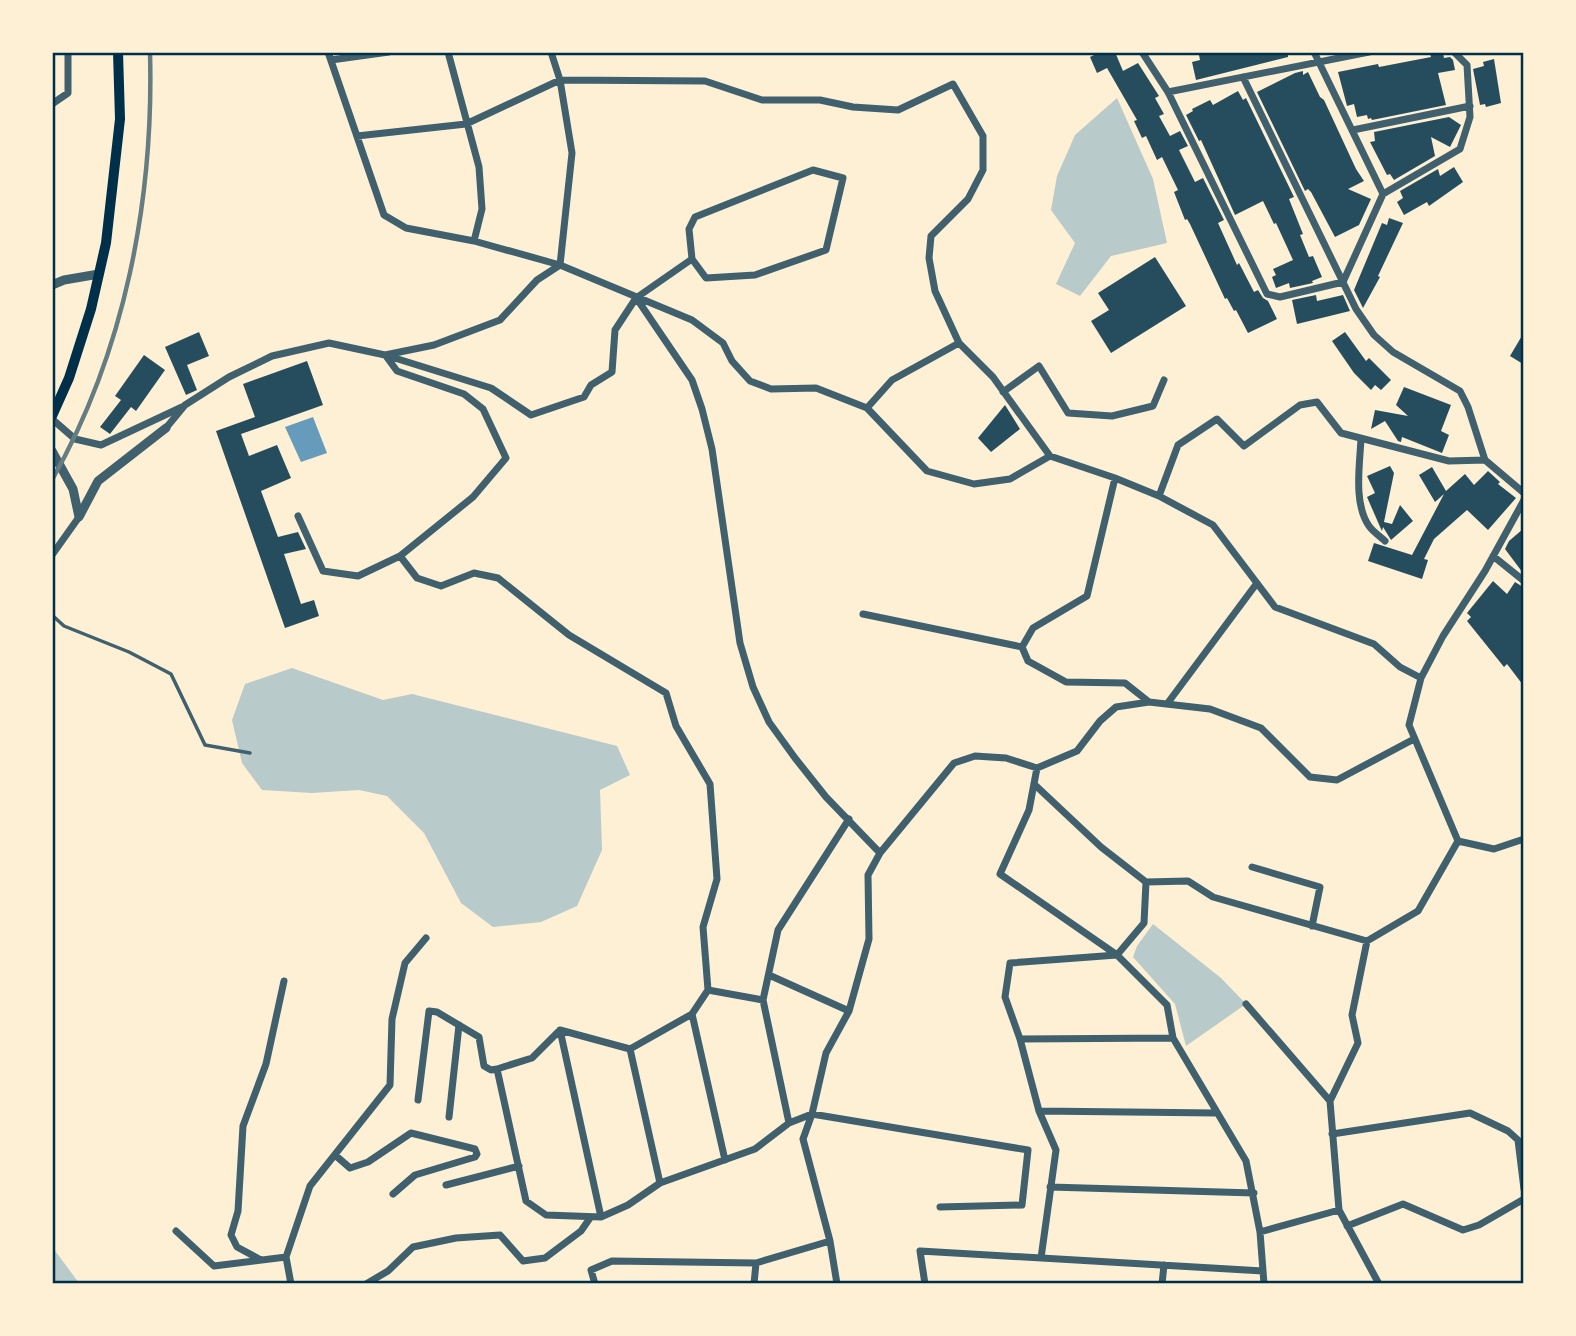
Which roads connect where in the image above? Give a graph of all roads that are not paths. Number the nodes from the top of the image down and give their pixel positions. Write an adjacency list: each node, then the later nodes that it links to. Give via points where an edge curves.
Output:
1 (68, 52): 15 (street, via 68,93)
2 (118, 52): 24 (main road, via 120,119)
3 (389, 52): 10 (street)
4 (447, 52): 17 (street)
5 (551, 52): 13 (street)
6 (1142, 52): 14 (street)
7 (1314, 52): 11 (street)
8 (1369, 52): 11 (street)
9 (1454, 52): 16 (street, via 1467,65)
10 (330, 56): 19 (street)
11 (1321, 62): 12 (street); 18 (street)
12 (1243, 77): 14 (street); 25 (street)
13 (560, 80): 17 (street); 23 (street, via 572,153); 28 (street, via 705,81 762,100 820,100 898,110 953,84 983,136 983,170 968,199 931,236 929,258 935,291)
14 (1168, 92): 25 (street, via 1267,294 1280,297)
15 (52, 104)
16 (1470, 106): 18 (street); 20 (street, via 1461,149)
17 (466, 124): 19 (street); 21 (street, via 480,167 482,209)
18 (1353, 130): 20 (street)
19 (357, 136): 21 (street, via 384,215 406,228)
20 (1383, 194): 25 (street)
21 (474, 241): 23 (street)
22 (692, 260): 22 (street, via 706,278 755,275 825,250 843,178 813,170 695,217 689,229); 27 (street)
23 (560, 265): 27 (street); 29 (street, via 537,280 500,320 435,345)
24 (99, 274): 26 (street); 34 (main road, via 69,378)
25 (1343, 282): 39 (street, via 1374,335 1393,352 1460,391)
26 (52, 285)
27 (636, 298): 29 (street, via 615,330 612,372 591,385 584,397 531,415 491,387); 33 (street, via 692,320 723,343 750,381 771,389 816,388); 62 (street, via 692,380 702,409 740,643 753,687 769,722 826,797)
28 (959, 343): 31 (street); 33 (street, via 892,380)
29 (385, 355): 32 (street, via 329,343 272,356); 48 (street, via 397,371 464,394 483,409 506,458 473,497)
30 (1164, 380): 31 (street, via 1153,406 1112,416 1068,413 1039,366)
31 (1003, 391): 38 (street)
32 (185, 405): 34 (street, via 101,445 75,439); 35 (street)
33 (867, 408): 38 (street, via 927,471 974,484 1010,479)
34 (52, 417)
35 (166, 428): 45 (street, via 98,481)
36 (1361, 438): 39 (street, via 1449,461); 42 (street, via 1341,433 1317,402 1300,405 1244,446 1217,419 1178,444); 46 (street, via 1362,510 1369,526)
37 (52, 451): 45 (street, via 73,489)
38 (1049, 456): 40 (street)
39 (1485, 460): 41 (street)
40 (1115, 478): 42 (street); 54 (street, via 1087,596 1033,628)
41 (1524, 492)
42 (1160, 496): 51 (street, via 1213,525)
43 (1524, 500): 49 (street)
44 (298, 516): 48 (street, via 323,571 358,576)
45 (79, 517): 47 (street)
46 (1385, 541)
47 (52, 555)
48 (400, 556): 74 (street, via 417,578 440,586 474,573 498,578 569,635 666,693 676,726 710,784 717,879 704,927)
49 (1493, 556): 50 (street); 55 (street)
50 (1524, 581)
51 (1257, 583): 55 (street, via 1275,607 1374,644); 57 (street)
52 (863, 614): 54 (street)
53 (52, 615): 59 (lane, via 64,626 172,674 205,745)
54 (1022, 647): 56 (street, via 1028,661 1066,682 1125,683)
55 (1421, 678): 58 (street, via 1409,725)
56 (1149, 702): 57 (street); 60 (street, via 1116,707 1077,751)
57 (1167, 704): 58 (street, via 1210,709 1261,728 1310,777 1337,780)
58 (1414, 739): 64 (street)
59 (250, 753)
60 (1037, 768): 61 (street); 65 (street, via 1006,758 975,756 954,763)
61 (1034, 784): 67 (street); 71 (street, via 1029,810 1000,874)
62 (849, 819): 65 (street); 72 (street, via 778,930)
63 (1524, 839): 64 (street, via 1494,849)
64 (1458, 841): 70 (street, via 1418,911)
65 (880, 853): 77 (street, via 868,875 869,939)
66 (1252, 867): 68 (street, via 1320,887)
67 (1146, 882): 68 (street, via 1188,881 1213,897); 71 (street, via 1144,923)
68 (1312, 926): 70 (street)
69 (426, 938): 93 (street, via 405,963 392,1019 390,1085)
70 (1367, 942): 86 (street, via 1352,1015 1358,1044)
71 (1117, 955): 81 (street, via 1167,1006); 82 (street, via 1010,963 1005,997)
72 (769, 975): 75 (street); 77 (street)
73 (284, 981): 113 (street, via 267,1064 243,1126 238,1211 231,1235 237,1247)
74 (708, 990): 75 (street); 78 (street)
75 (763, 1000): 91 (street)
76 (1246, 1004): 86 (street)
77 (849, 1011): 89 (street, via 826,1054)
78 (692, 1014): 83 (street); 94 (street)
79 (459, 1025): 84 (street, via 479,1037 484,1066); 85 (street, via 429,1011); 90 (street)
80 (560, 1030): 83 (street); 84 (street, via 532,1058); 105 (street)
81 (1173, 1038): 82 (street); 88 (street)
82 (1020, 1039): 87 (street)
83 (630, 1049): 96 (street)
84 (497, 1069): 95 (street)
85 (418, 1100)
86 (1330, 1101): 92 (street)
87 (1039, 1111): 88 (street); 98 (street, via 1056,1150)
88 (1216, 1113): 100 (street, via 1246,1161)
89 (812, 1114): 91 (street); 103 (street, via 1027,1150 1022,1205); 110 (street, via 803,1139)
90 (449, 1117)
91 (789, 1123): 94 (street, via 755,1149)
92 (1332, 1134): 99 (street, via 1470,1114 1518,1140); 104 (street)
93 (335, 1155): 101 (street, via 350,1168 411,1133 475,1149 475,1157 415,1175); 111 (street, via 310,1186)
94 (725, 1160): 96 (street)
95 (519, 1166): 97 (street); 106 (street, via 526,1201 546,1215)
96 (660, 1183): 105 (street)
97 (446, 1185)
98 (1049, 1187): 100 (street); 112 (street)
99 (1524, 1189)
100 (1254, 1193): 109 (street)
101 (393, 1194)
102 (1524, 1199): 107 (street, via 1463,1230 1403,1204)
103 (940, 1208)
104 (1339, 1210): 107 (street); 109 (street)
105 (601, 1217): 106 (street)
106 (590, 1218): 118 (street, via 581,1231 545,1258 523,1261 500,1235 456,1238 413,1247)
107 (1348, 1226): 125 (street)
108 (176, 1231): 113 (street, via 214,1266)
109 (1260, 1232): 116 (street)
110 (830, 1241): 114 (street); 121 (street)
111 (286, 1257): 113 (street); 117 (street)
112 (1041, 1258): 115 (street); 122 (street, via 920,1251)
113 (261, 1260)
114 (755, 1264): 119 (street, via 612,1261 592,1270); 120 (street)
115 (1164, 1265): 116 (street); 123 (street)
116 (1263, 1271): 124 (street)
117 (291, 1283)
118 (366, 1283)
119 (595, 1283)
120 (754, 1283)
121 (837, 1283)
122 (925, 1283)
123 (1162, 1283)
124 (1264, 1283)
125 (1379, 1283)

